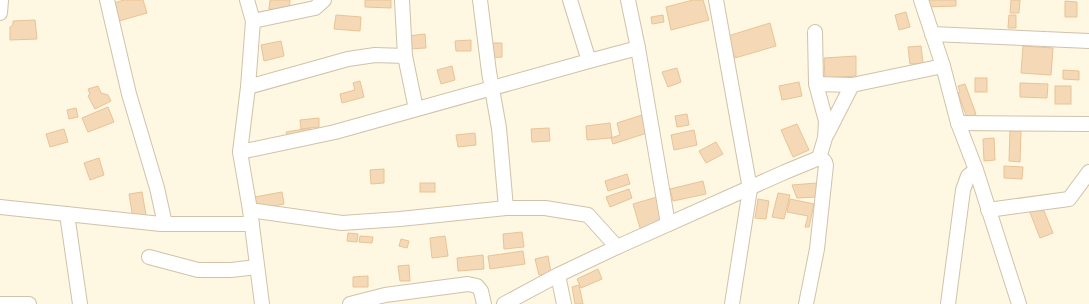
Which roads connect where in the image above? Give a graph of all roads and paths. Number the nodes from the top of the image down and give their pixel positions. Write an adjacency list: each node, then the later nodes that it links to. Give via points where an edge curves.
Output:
1 (1, 0): 11 (street)
2 (107, 0): 38 (street, via 129,94)
3 (247, 0): 12 (street)
4 (324, 0): 12 (street, via 315,8)
5 (402, 0): 17 (street)
6 (480, 0): 23 (street)
7 (570, 0): 18 (street)
8 (628, 0): 16 (street)
9 (716, 0): 32 (street)
10 (921, 0): 14 (street)
11 (0, 12)
12 (253, 21): 22 (street)
13 (815, 32): 20 (street)
14 (932, 34): 15 (street); 19 (street)
15 (1089, 41)
16 (638, 48): 18 (street); 39 (street)
17 (405, 56): 22 (street, via 375,55 348,60); 24 (street)
18 (589, 61): 23 (street)
19 (943, 66): 21 (street); 25 (street)
20 (816, 84): 21 (street); 27 (street, via 826,121)
21 (852, 85): 27 (street)
22 (248, 87): 28 (street)
23 (493, 88): 24 (street); 34 (street)
24 (416, 110): 28 (street, via 335,132)
25 (958, 123): 26 (street); 30 (street)
26 (1089, 124)
27 (825, 138): 29 (street)
28 (240, 152): 37 (street)
29 (819, 158): 32 (street); 53 (street, via 823,159 826,165 817,249)
30 (976, 170): 35 (street); 54 (street, via 968,176 963,190)
31 (1089, 172): 35 (street, via 1069,199)
32 (750, 188): 39 (street); 52 (street)
33 (0, 207): 36 (street)
34 (506, 208): 37 (street, via 342,223); 40 (street, via 545,208 588,215)
35 (988, 210): 55 (street)
36 (67, 214): 38 (street); 46 (street)
37 (251, 217): 38 (street); 42 (street)
38 (165, 224)
39 (668, 224): 40 (street)
40 (617, 247): 43 (street)
41 (150, 257): 42 (street, via 198,270)
42 (257, 267): 47 (street)
43 (558, 275): 50 (street); 51 (street)
44 (0, 304): 45 (street)
45 (29, 304)
46 (80, 304)
47 (262, 304)
48 (350, 304): 49 (street, via 385,296 468,284 477,286)
49 (484, 304)
50 (504, 304)
51 (564, 304)
52 (732, 304)
53 (806, 304)
54 (948, 304)
55 (1019, 304)

